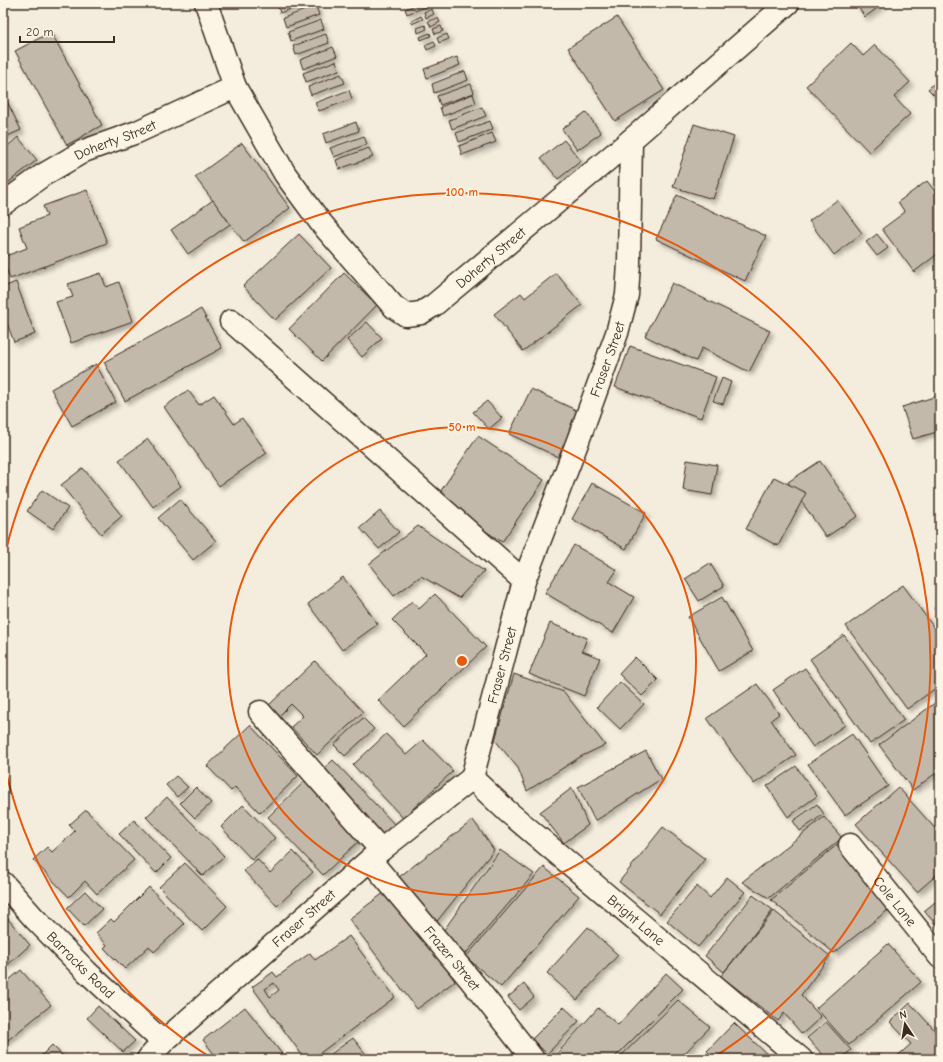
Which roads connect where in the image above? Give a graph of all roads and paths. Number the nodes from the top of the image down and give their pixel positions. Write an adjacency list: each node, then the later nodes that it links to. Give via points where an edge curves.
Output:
1 (206, 3): 3 (street, Doherty Street)
2 (788, 3): 4 (street, Doherty Street)
3 (235, 87): 4 (street, Doherty Street, via 285,174 321,223 394,307 406,316 421,313 434,305); 5 (street, Doherty Street, via 137,132 84,151 43,175)
4 (631, 140): 7 (street, Fraser Street, via 630,263 627,295 592,403)
5 (3, 204)
6 (231, 321): 7 (street)
7 (524, 581): 9 (street, Fraser Street)
8 (260, 712): 11 (street, Frazer Street)
9 (472, 778): 11 (street, Fraser Street); 17 (street, Bright Lane)
10 (850, 845): 13 (street, Cole Lane)
11 (375, 855): 14 (street, Fraser Street); 16 (street, Frazer Street)
12 (3, 883): 14 (street, Barracks Road, via 87,972)
13 (940, 957)
14 (163, 1042): 15 (street, Fraser Street)
15 (148, 1059)
16 (533, 1059)
17 (801, 1059)

